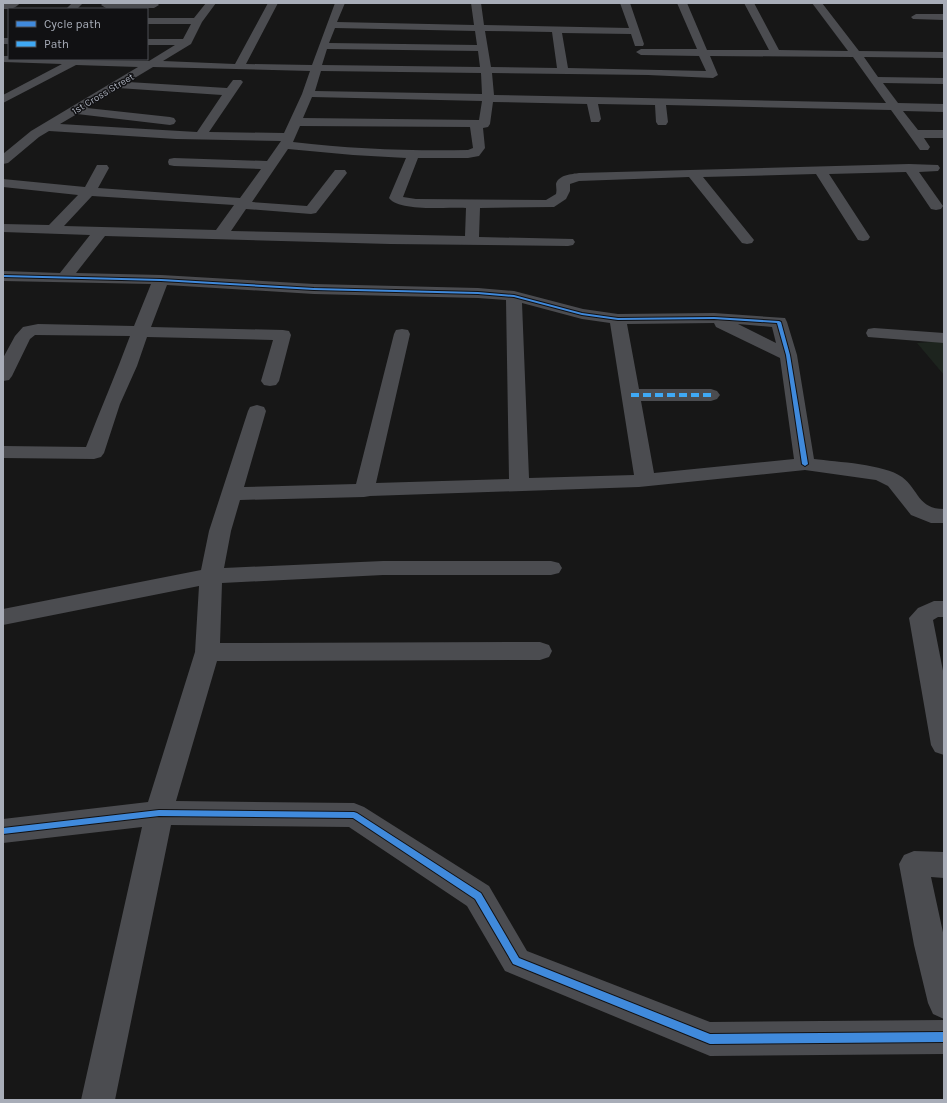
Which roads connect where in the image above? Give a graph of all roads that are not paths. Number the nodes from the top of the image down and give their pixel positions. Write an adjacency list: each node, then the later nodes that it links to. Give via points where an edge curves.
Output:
1 (211, 3): 17 (street)
2 (273, 3): 34 (street)
3 (340, 3): 18 (street)
4 (476, 3): 19 (street)
5 (625, 3): 21 (street)
6 (682, 3): 27 (street)
7 (749, 3): 28 (street)
8 (816, 3): 29 (street)
9 (155, 4): 11 (street); 13 (street)
10 (10, 5): 12 (street)
11 (106, 5)
12 (3, 13)
13 (148, 14)
14 (916, 17): 15 (street)
15 (944, 17)
16 (148, 21): 17 (street)
17 (197, 21): 23 (street)
18 (331, 25): 19 (street); 24 (street)
19 (478, 28): 20 (street); 25 (street)
20 (557, 30): 21 (street); 37 (street)
21 (635, 31): 26 (street)
22 (148, 42): 23 (street)
23 (187, 42): 33 (street, 1st Cross Street)
24 (323, 46): 25 (street); 35 (street)
25 (483, 48): 36 (street)
26 (641, 52): 27 (street); 38 (street)
27 (704, 53): 28 (street); 38 (street, via 713,76)
28 (776, 54): 29 (street)
29 (856, 54): 30 (street); 39 (street)
30 (944, 55)
31 (26, 60): 32 (street)
32 (72, 62): 33 (street); 45 (street)
33 (151, 65): 34 (street); 41 (street, 1st Cross Street)
34 (243, 67): 35 (street); 42 (street)
35 (316, 68): 36 (street); 43 (street)
36 (486, 70): 37 (street); 44 (street)
37 (563, 71): 38 (street)
38 (648, 72)
39 (875, 80): 40 (street); 50 (street)
40 (944, 81)
41 (117, 85): 42 (street); 52 (street, 1st Cross Street)
42 (230, 92): 59 (street)
43 (308, 94): 44 (street); 56 (street)
44 (488, 98): 46 (street); 58 (street, via 484,124)
45 (3, 100)
46 (592, 100): 47 (street); 54 (street)
47 (660, 102): 48 (street); 57 (street)
48 (733, 104): 49 (street); 53 (street)
49 (815, 106): 50 (street); 55 (street)
50 (896, 107): 51 (street); 61 (street)
51 (944, 108)
52 (76, 110): 59 (street); 60 (street, 1st Cross Street)
53 (737, 115)
54 (595, 119)
55 (821, 119)
56 (296, 122): 58 (street); 64 (street)
57 (662, 122)
58 (476, 124): 66 (street, via 479,148 475,153)
59 (207, 125): 63 (street)
60 (47, 127): 63 (street); 67 (street, 1st Cross Street)
61 (915, 134): 62 (street); 65 (street)
62 (944, 134)
63 (200, 136): 64 (street)
64 (287, 141): 66 (street, via 334,151); 69 (street)
65 (924, 148)
66 (413, 155): 78 (street, via 396,198 416,203)
67 (3, 160)
68 (174, 162): 69 (street)
69 (271, 165): 79 (street)
70 (102, 168): 77 (street)
71 (909, 168): 72 (street); 73 (street); 80 (street)
72 (933, 168)
73 (820, 171): 75 (street); 85 (street)
74 (340, 173): 79 (street, via 311,210)
75 (693, 173): 78 (street, via 569,179 562,183 563,194 549,204); 86 (street)
76 (3, 183): 77 (street)
77 (89, 192): 79 (street); 82 (street)
78 (473, 203): 87 (street)
79 (243, 204): 84 (street)
80 (936, 206)
81 (3, 228): 82 (street)
82 (53, 229): 83 (street)
83 (101, 231): 84 (street); 90 (street)
84 (221, 234): 87 (street)
85 (863, 237)
86 (748, 240)
87 (472, 241): 88 (street)
88 (568, 242)
89 (3, 276): 90 (street)
90 (64, 278): 91 (street)
91 (161, 280): 92 (street, via 314,289); 95 (street)
92 (514, 296): 94 (street, via 582,314); 108 (street)
93 (714, 318): 94 (street); 99 (street); 99 (street, via 779,322)
94 (618, 319): 102 (street)
95 (140, 332): 100 (street, via 49,328 29,331 23,336); 101 (street, via 283,335); 105 (street, via 94,453)
96 (402, 334): 109 (street)
97 (874, 334): 98 (street)
98 (944, 338)
99 (788, 355): 106 (street)
100 (3, 376)
101 (270, 380)
102 (631, 395): 103 (street); 107 (street)
103 (711, 395)
104 (257, 411): 110 (street)
105 (3, 452)
106 (805, 464): 107 (street); 111 (street, via 882,475 895,482 918,510 931,516)
107 (646, 480): 108 (street)
108 (519, 485): 109 (street)
109 (364, 490): 110 (street)
110 (232, 494): 113 (street, via 220,531)
111 (944, 516)
112 (551, 568): 113 (street, via 383,568)
113 (211, 576): 115 (street); 117 (street)
114 (944, 609): 118 (street, via 936,609 921,618)
115 (3, 617)
116 (540, 651): 117 (street)
117 (207, 652): 119 (street)
118 (943, 737)
119 (159, 813): 120 (street); 123 (street, via 354,815 478,896 516,961 710,1039); 124 (street)
120 (3, 831)
121 (944, 865): 122 (street, via 914,864)
122 (944, 1003)
123 (944, 1037)
124 (98, 1100)

